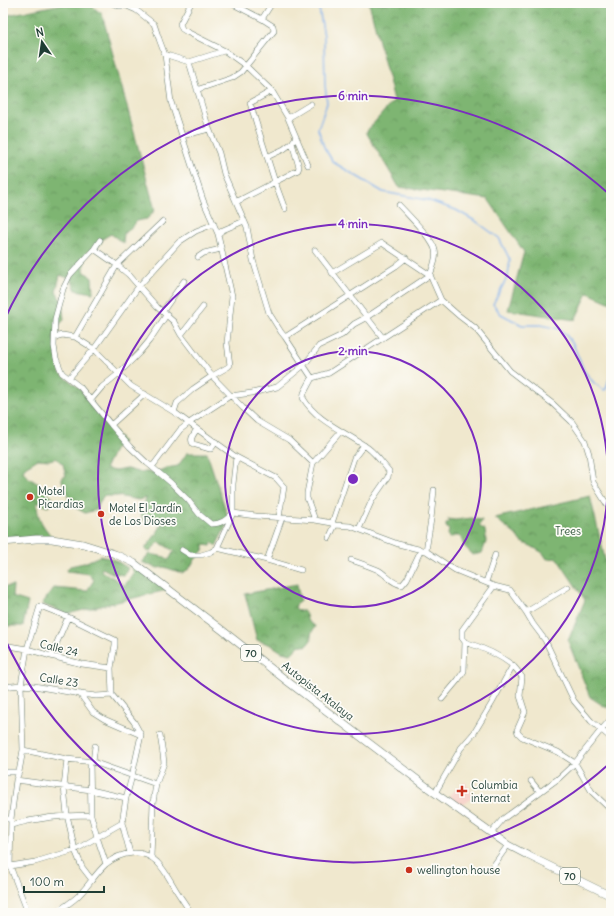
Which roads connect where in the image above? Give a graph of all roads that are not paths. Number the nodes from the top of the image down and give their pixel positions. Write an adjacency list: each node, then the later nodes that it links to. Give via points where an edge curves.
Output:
1 (112, 3): 8 (street, via 136,10 154,24)
2 (191, 3): 7 (street, via 180,24 182,29)
3 (231, 3): 5 (street)
4 (272, 3): 6 (street)
5 (239, 5): 6 (street)
6 (262, 19): 10 (street, via 273,26 274,31)
7 (225, 50): 9 (street); 10 (street)
8 (164, 55): 9 (street); 16 (street, via 171,102)
9 (189, 62): 11 (street)
10 (246, 66): 11 (street, via 232,78); 12 (street)
11 (197, 90): 15 (street)
12 (272, 91): 14 (street); 19 (street, via 250,103)
13 (311, 104): 14 (street)
14 (288, 118): 17 (street)
15 (209, 130): 16 (street); 22 (street)
16 (182, 136): 27 (street, via 203,200)
17 (296, 137): 18 (street); 20 (street)
18 (292, 143): 19 (street); 21 (street, via 298,170)
19 (267, 157): 21 (street)
20 (308, 165)
21 (275, 182): 22 (street); 24 (street)
22 (236, 202): 26 (street)
23 (399, 205): 37 (street, via 435,249 436,258)
24 (286, 210)
25 (162, 221): 35 (street)
26 (244, 221): 28 (street); 46 (street, via 252,260 269,313)
27 (214, 224): 28 (street); 39 (street, via 196,231 179,242)
28 (218, 234): 31 (street)
29 (100, 240): 30 (street)
30 (94, 249): 35 (street); 47 (street, via 70,275 63,289 55,319)
31 (221, 249): 33 (street); 53 (street, via 232,296 227,343 230,365)
32 (315, 250): 36 (street)
33 (198, 257)
34 (406, 258): 36 (street, via 382,242); 37 (street); 40 (street)
35 (117, 265): 39 (street); 48 (street)
36 (332, 273): 40 (street)
37 (430, 274): 41 (street); 44 (street)
38 (184, 280): 43 (street)
39 (139, 286): 43 (street); 50 (street)
40 (349, 295): 44 (street); 46 (street)
41 (441, 300): 49 (street); 70 (street, via 475,328 510,371 572,422 585,442 593,482)
42 (204, 307): 45 (street)
43 (165, 313): 45 (street); 52 (street, via 149,341)
44 (367, 317): 49 (street); 51 (street, via 342,335 319,346)
45 (181, 335): 53 (street)
46 (285, 336): 51 (street)
47 (55, 337): 48 (street, via 62,334); 54 (street, via 56,358 62,372)
48 (75, 337): 50 (street)
49 (382, 338): 55 (street, via 328,373)
50 (94, 349): 52 (street); 54 (street)
51 (304, 365): 55 (street); 57 (street, via 277,387)
52 (118, 374): 56 (street); 58 (street)
53 (212, 376): 57 (street); 59 (street, via 177,403)
54 (69, 378): 58 (street)
55 (312, 378): 63 (street, via 303,398 313,412)
56 (145, 394): 59 (street); 61 (street)
57 (230, 396): 60 (street); 67 (street, via 257,421 289,440)
58 (91, 400): 61 (street)
59 (174, 412): 60 (street)
60 (189, 423): 62 (street); 68 (street, via 180,430)
61 (111, 425): 68 (street)
62 (197, 429): 64 (street); 64 (street, via 191,440 193,444 211,449)
63 (341, 432): 65 (street); 67 (street)
64 (216, 442): 66 (street)
65 (364, 446): 74 (street, via 354,458); 75 (street, via 379,458 389,471)
66 (236, 457): 71 (street); 72 (street, via 276,478 284,487)
67 (313, 463): 73 (street, via 307,498)
68 (152, 467): 71 (street, via 209,523 220,523)
69 (434, 490): 80 (street)
70 (611, 511)
71 (233, 513): 72 (street); 78 (street)
72 (280, 518): 73 (street); 82 (street)
73 (315, 520): 74 (street)
74 (334, 524): 75 (street); 76 (street)
75 (358, 529): 80 (street, via 398,544)
76 (329, 538)
77 (3, 542): 120 (main road, Autopista Atalaya / 70, via 52,539 83,544 115,554 134,564)
78 (217, 548): 79 (street, via 201,555 190,555); 82 (street)
79 (182, 550)
80 (424, 550): 83 (street, via 402,585 396,584 380,571); 85 (street, via 455,570)
81 (495, 555): 85 (street)
82 (267, 560): 84 (street)
83 (351, 560)
84 (301, 570)
85 (486, 582): 86 (street)
86 (494, 586): 88 (street, via 510,590); 90 (street, via 462,630)
87 (568, 587): 88 (street)
88 (526, 612): 102 (street, via 545,640 574,701)
89 (68, 616): 92 (street, via 40,606); 93 (street); 95 (street, via 115,640)
90 (465, 642): 94 (street, via 481,647); 100 (street, via 464,671)
91 (3, 645): 92 (street, Calle 24)
92 (27, 649): 93 (street, Calle 24); 96 (street)
93 (51, 656): 95 (street, Calle 24)
94 (513, 665): 110 (street, via 522,677 520,696 525,712 518,733); 120 (street, via 478,727 461,748)
95 (111, 668): 99 (street)
96 (22, 685): 97 (street, Calle 23); 98 (street, Calle 23); 107 (street)
97 (3, 687)
98 (80, 694): 99 (street, Calle 23); 103 (street, via 93,712)
99 (112, 695): 103 (street)
100 (442, 699)
101 (611, 719): 102 (street)
102 (601, 730): 105 (street); 110 (street)
103 (141, 735): 113 (street)
104 (160, 735): 116 (street, via 164,762)
105 (611, 738)
106 (95, 746): 109 (street)
107 (23, 750): 108 (street); 112 (street)
108 (68, 759): 109 (street); 117 (street)
109 (91, 762): 113 (street); 118 (street)
110 (575, 762): 119 (street); 122 (street, via 592,792)
111 (3, 772): 112 (street)
112 (19, 772): 114 (street)
113 (132, 776): 116 (street); 121 (street)
114 (16, 780): 117 (street); 126 (street)
115 (532, 781): 119 (street)
116 (156, 784): 133 (street)
117 (64, 787): 118 (street); 123 (street)
118 (91, 790): 121 (street); 124 (street)
119 (540, 792): 128 (street, via 503,819)
120 (435, 794): 128 (main road, Autopista Atalaya / 70)
121 (126, 798): 127 (street)
122 (611, 810)
123 (67, 815): 124 (street); 126 (street); 131 (street)
124 (91, 815): 129 (street)
125 (3, 819): 126 (street)
126 (11, 822): 136 (street)
127 (122, 822): 129 (street); 132 (street)
128 (491, 833): 130 (main road, Autopista Atalaya / 70)
129 (97, 837): 131 (street); 134 (street)
130 (508, 845): 137 (street); 139 (main road, Autopista Atalaya / 70)
131 (75, 850): 136 (street, via 35,862); 138 (street, via 82,867)
132 (130, 853): 133 (street); 134 (street)
133 (151, 857): 142 (street, via 166,872)
134 (106, 864): 138 (street)
135 (3, 866): 136 (street)
136 (10, 866): 140 (street)
137 (491, 869)
138 (92, 880): 141 (street, via 79,896)
139 (611, 896)
140 (28, 913)
141 (55, 913)
142 (191, 913)

